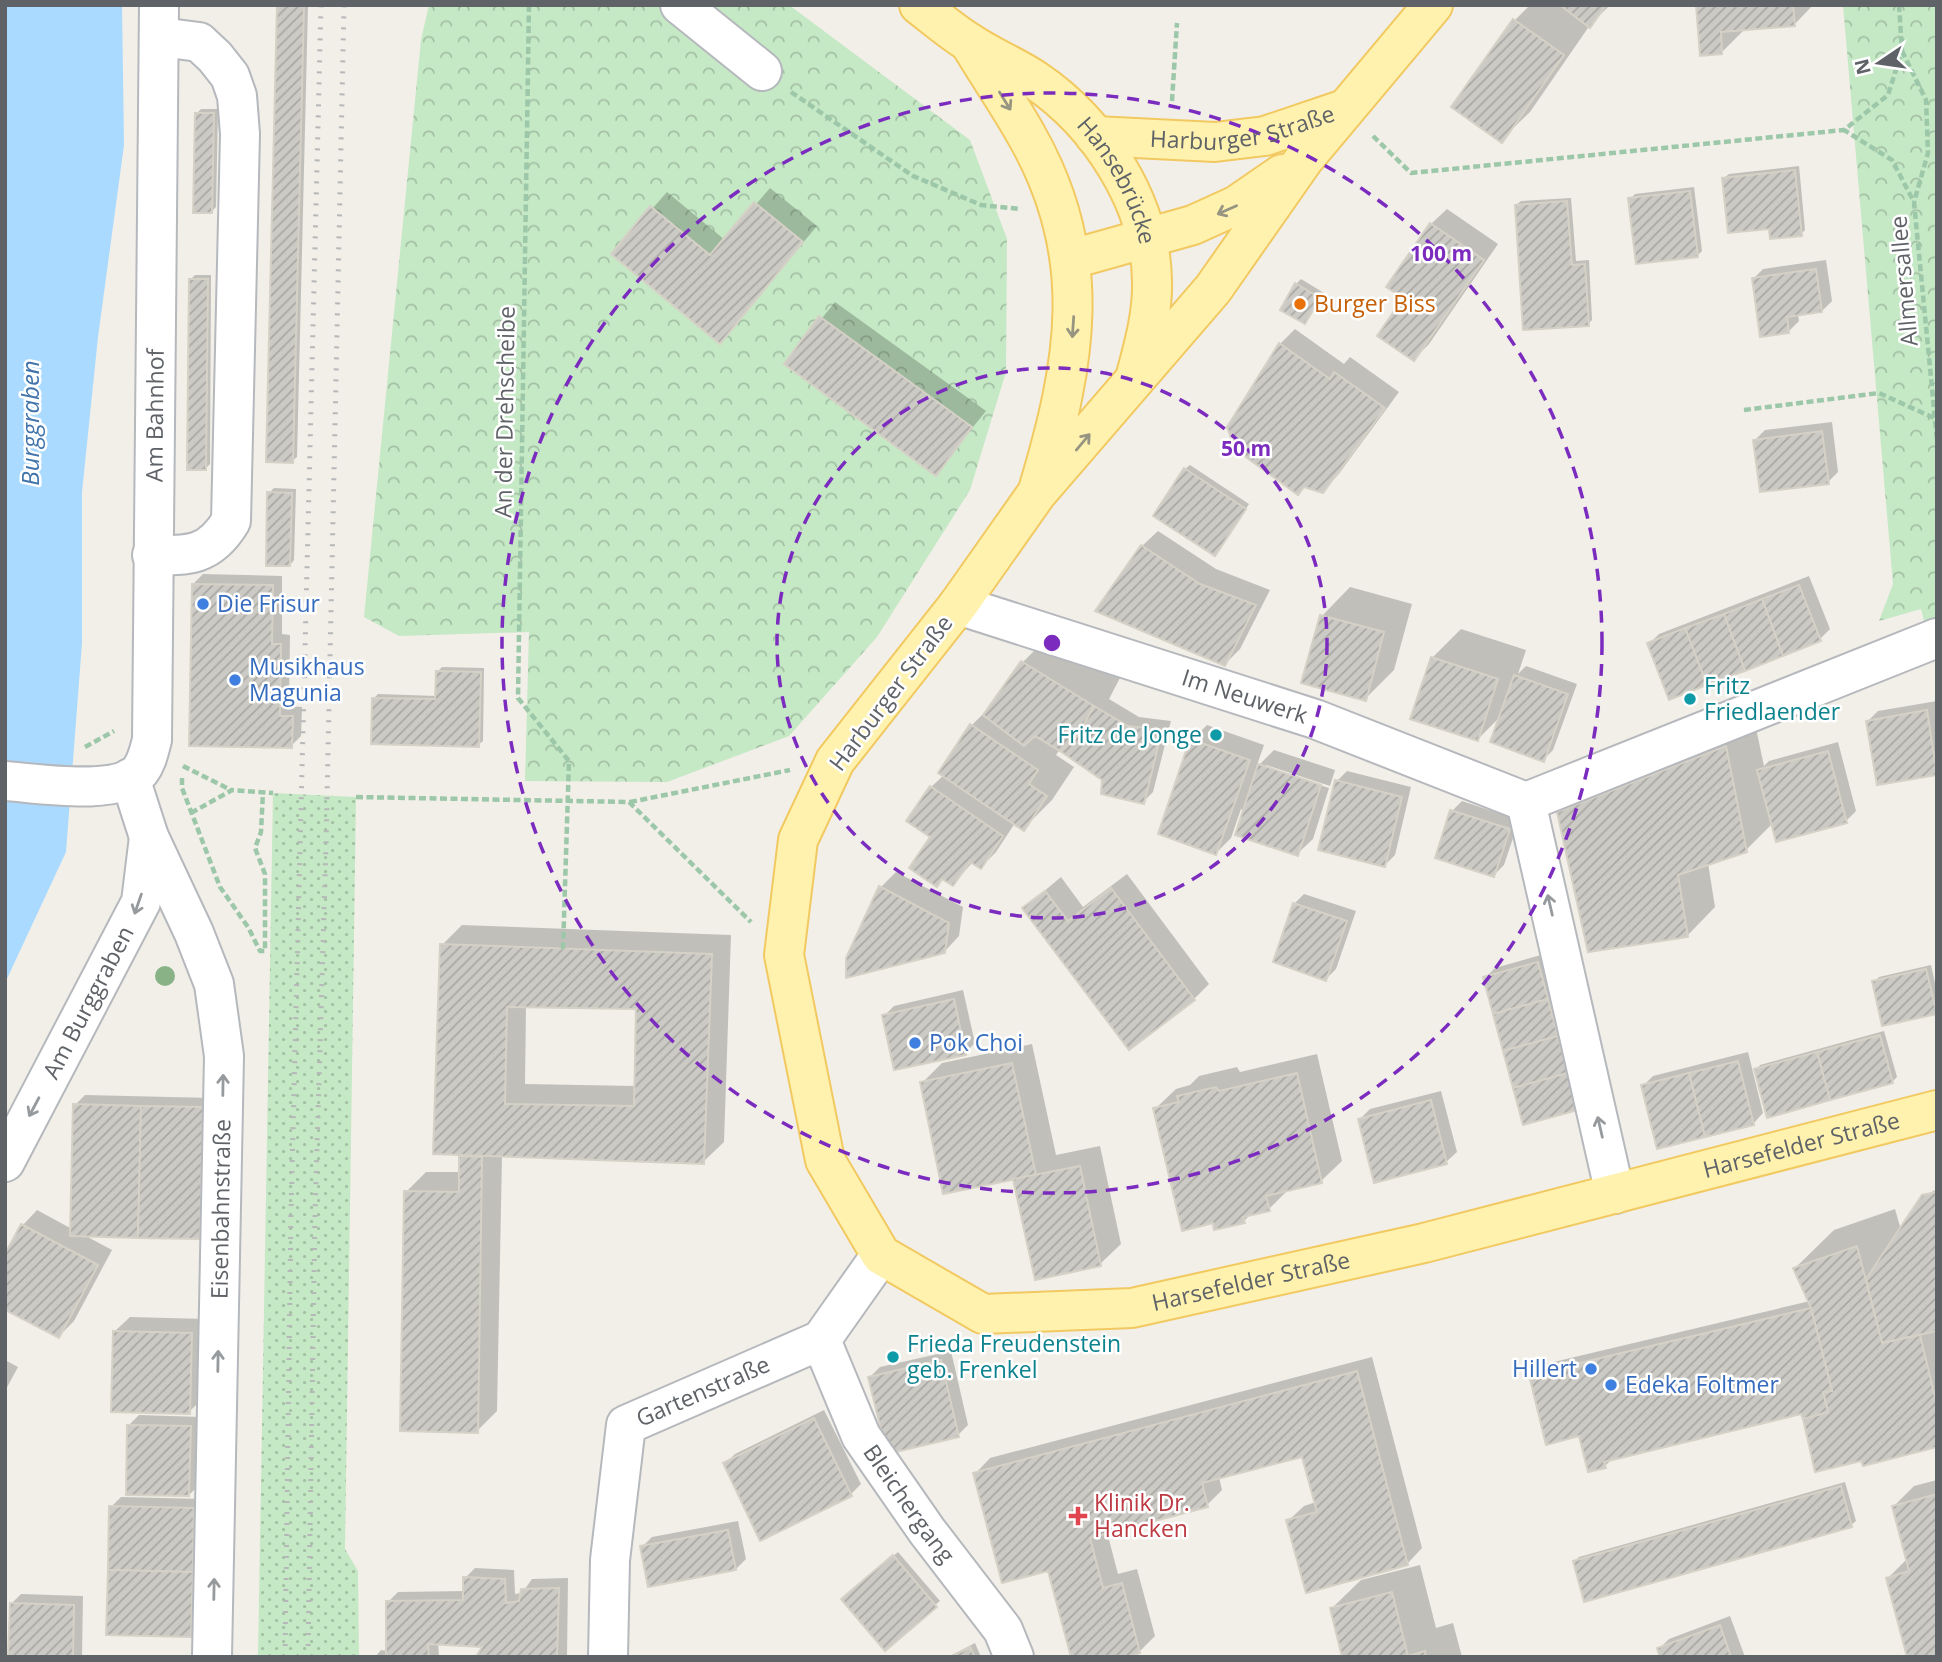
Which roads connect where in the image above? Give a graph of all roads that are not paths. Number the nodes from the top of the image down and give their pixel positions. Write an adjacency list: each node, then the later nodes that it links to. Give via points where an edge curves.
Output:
1 (680, 5): 6 (street)
2 (919, 5): 5 (main road, Hansebrücke)
3 (1421, 9): 7 (main road, Harburger Straße)
4 (159, 21): 16 (street, Am Bahnhof); 16 (street, via 199,42 230,76 237,96 240,134 231,521 221,537 188,556)
5 (969, 43): 8 (main road, Hansebrücke, via 1036,80); 11 (main road, Hansebrücke, one-way to 11, via 1029,139 1060,213)
6 (762, 71)
7 (1345, 109): 8 (main road, Harburger Straße, via 1265,136 1215,142); 9 (main road, Harburger Straße)
8 (1095, 136): 10 (main road, Hansebrücke, via 1135,201)
9 (1304, 159): 10 (main road, Harburger Straße, one-way to 10, via 1237,205 1193,225); 13 (main road, Harburger Straße)
10 (1146, 238): 11 (main road, Harburger Straße); 12 (main road, Hansebrücke)
11 (1072, 259): 12 (main road); 15 (main road, Harburger Straße, one-way to 15, via 1074,328 1053,440)
12 (1152, 280): 13 (main road); 14 (main road, Hansebrücke, via 1148,327)
13 (1213, 289): 14 (main road, Harburger Straße)
14 (1135, 381): 15 (main road, Harburger Straße, one-way to 14)
15 (1037, 493): 17 (main road, Harburger Straße)
16 (152, 555): 19 (street, Am Bahnhof, via 152,740 139,773)
17 (958, 605): 21 (street, Im Neuwerk, via 1315,719); 23 (main road, Harburger Straße, via 835,761 798,841)
18 (1937, 638): 21 (street)
19 (130, 778): 20 (street, via 108,786); 22 (street, Eisenbahnstraße)
20 (5, 781)
21 (1526, 802): 26 (street, one-way to 21)
22 (149, 837): 25 (street, Am Burggraben, one-way to 25, via 141,902); 29 (street, Eisenbahnstraße, one-way to 22, via 223,1056 214,984)
23 (783, 954): 27 (main road, Harsefelder Straße, via 825,1160)
24 (1937, 1110): 26 (main road, Harsefelder Straße)
25 (5, 1162)
26 (1615, 1194): 27 (main road, Harsefelder Straße, via 1424,1244 1132,1308 983,1314)
27 (881, 1255): 28 (street)
28 (821, 1340): 30 (street, Gartenstraße, via 626,1425 610,1560); 31 (street, Bleichergang, via 861,1436 1003,1630)
29 (212, 1657)
30 (608, 1657)
31 (1014, 1657)

